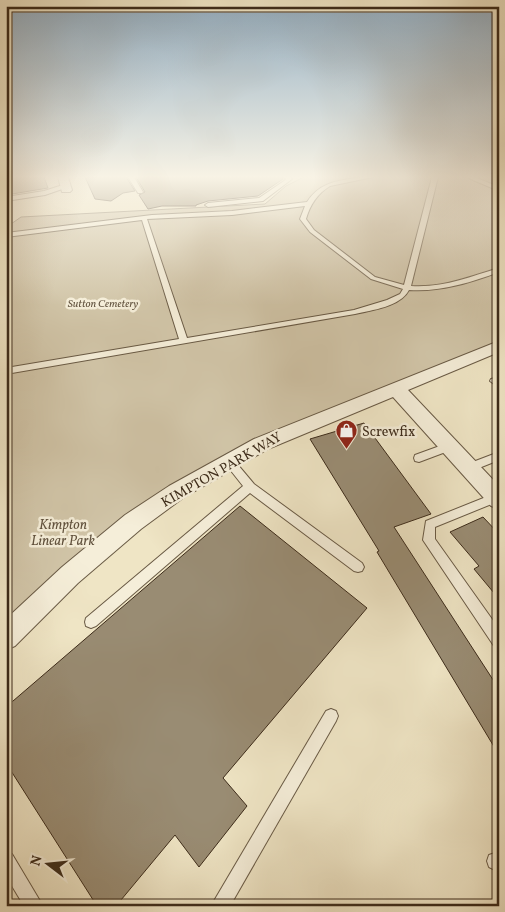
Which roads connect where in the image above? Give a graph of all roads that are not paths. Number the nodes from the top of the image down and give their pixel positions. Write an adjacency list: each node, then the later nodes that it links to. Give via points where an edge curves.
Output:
1 (131, 220): 5 (lane)
2 (145, 220): 8 (lane)
3 (303, 220): 7 (lane, via 312,231 373,278)
4 (424, 220): 7 (lane)
5 (6, 235)
6 (499, 270): 7 (lane, via 449,287 430,290)
7 (407, 288): 8 (lane, via 403,295 390,302 355,312)
8 (184, 341): 10 (lane)
9 (499, 346): 11 (street, KIMPTON PARK WAY)
10 (6, 371)
11 (395, 388): 12 (street); 15 (street, KIMPTON PARK WAY, via 285,433)
12 (448, 447): 14 (lane); 16 (street)
13 (499, 456): 16 (lane)
14 (419, 458)
15 (228, 462): 17 (lane); 21 (street, KIMPTON PARK WAY, via 133,522 70,575)
16 (469, 468): 18 (street)
17 (250, 487): 19 (lane); 20 (lane)
18 (497, 498): 22 (lane, via 430,524 429,540)
19 (358, 567)
20 (91, 622)
21 (6, 637)
22 (499, 641)
23 (331, 716): 26 (lane)
24 (6, 860): 25 (lane)
25 (34, 906)
26 (220, 906)

